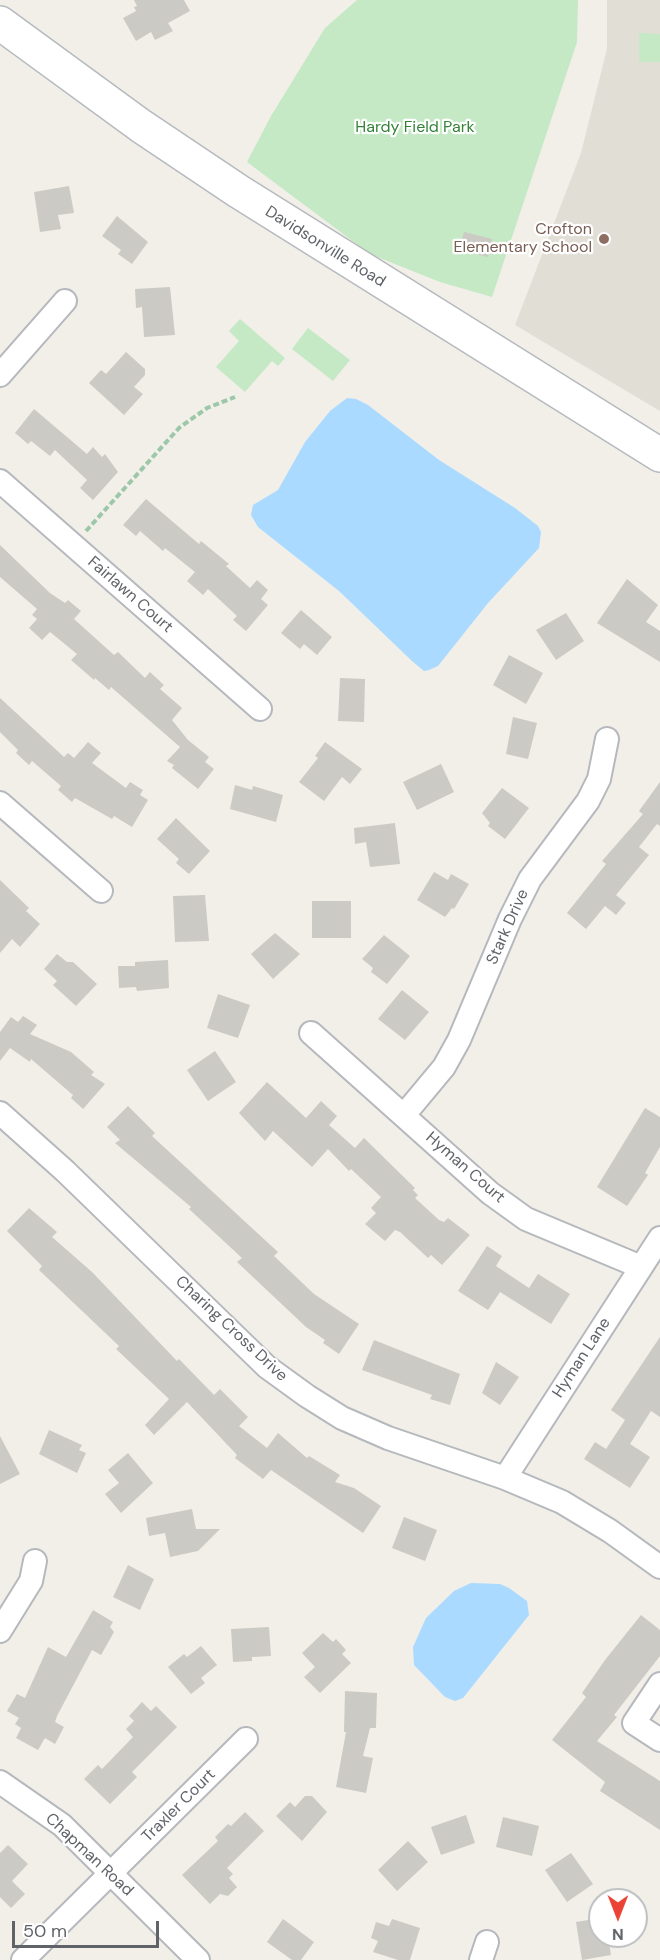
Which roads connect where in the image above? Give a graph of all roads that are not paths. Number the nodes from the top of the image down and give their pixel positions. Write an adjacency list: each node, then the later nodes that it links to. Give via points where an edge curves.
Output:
1 (0, 23): 4 (main road, Davidsonville Road, via 238,191)
2 (65, 302): 3 (street)
3 (0, 375)
4 (660, 455)
5 (0, 480): 6 (street, Fairlawn Court)
6 (260, 709)
7 (608, 739): 12 (street, Stark Drive, via 599,779 588,801 525,887 459,1040 444,1067)
8 (0, 803): 9 (street)
9 (101, 891)
10 (311, 1033): 12 (street, Hyman Court)
11 (0, 1113): 15 (street, Charing Cross Drive, via 66,1171 267,1366 307,1396 342,1418 388,1438)
12 (404, 1115): 14 (street, Hyman Court, via 490,1193 526,1219)
13 (660, 1238): 14 (street, Hyman Lane)
14 (641, 1267): 15 (street, Hyman Lane)
15 (505, 1478): 17 (street, Charing Cross Drive, via 562,1502)
16 (35, 1561): 18 (street, via 31,1581)
17 (660, 1567)
18 (0, 1631)
19 (660, 1684): 21 (street, via 634,1723)
20 (246, 1738): 23 (street, Traxler Court)
21 (660, 1740)
22 (0, 1782): 23 (street, Chapman Road, via 62,1825)
23 (111, 1874): 24 (street, Traxler Court); 25 (street, Chapman Road)
24 (23, 1960)
25 (198, 1960)

